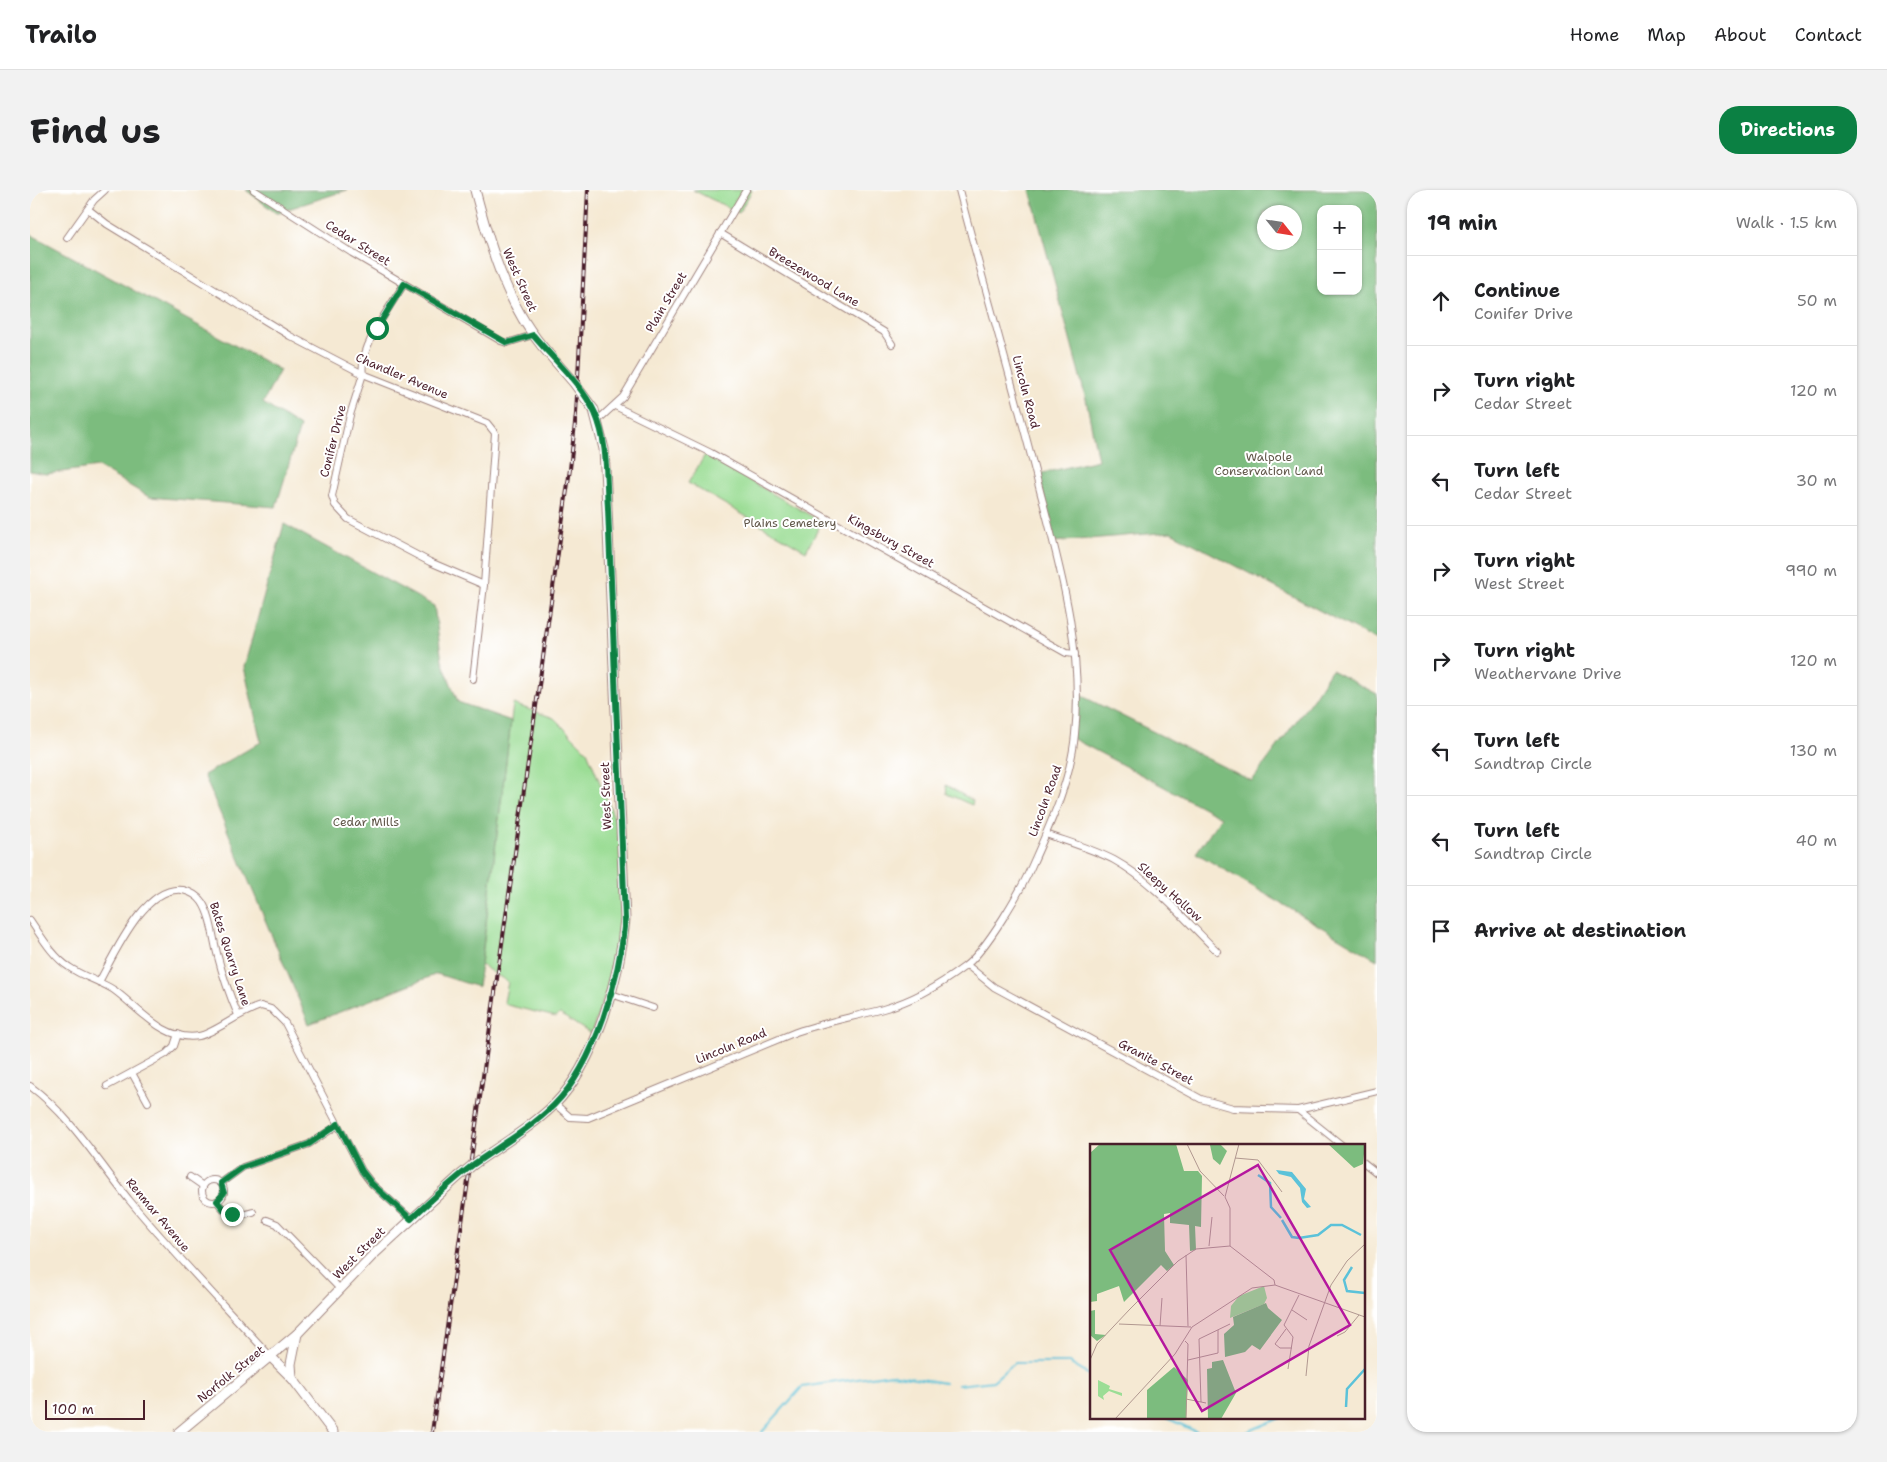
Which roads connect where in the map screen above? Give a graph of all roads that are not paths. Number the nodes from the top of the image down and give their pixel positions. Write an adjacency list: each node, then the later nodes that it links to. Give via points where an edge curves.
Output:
1 (104, 190): 6 (street)
2 (254, 190): 9 (street, Cedar Street)
3 (474, 190): 10 (main road, West Street, via 505,283)
4 (746, 190): 7 (street, Plain Street)
5 (960, 190): 16 (street, Lincoln Road, via 1064,584)
6 (88, 209): 8 (street); 12 (street, Chandler Avenue, via 107,224 290,336)
7 (720, 233): 11 (street, Breezewood Lane, via 884,332); 13 (street, Plain Street)
8 (67, 238)
9 (404, 284): 10 (street, Cedar Street, via 507,343); 12 (street, Conifer Drive, via 364,356)
10 (533, 335): 14 (main road, West Street, bridge, via 574,382)
11 (892, 344)
12 (363, 374): 15 (street, Chandler Avenue, via 487,423 495,433); 15 (street, Conifer Drive, via 336,472 332,496 335,505 348,519 430,562)
13 (615, 406): 14 (street, Plain Street); 16 (street, Kingsbury Street, via 711,453 1066,653)
14 (598, 420): 23 (main road, West Street, via 604,449 625,919 620,962)
15 (484, 585): 17 (street, Chandler Avenue)
16 (1075, 654): 18 (street, Lincoln Road, via 1075,735 1066,778)
17 (473, 679)
18 (1046, 834): 20 (street, Sleepy Hollow, via 1103,855 1130,870); 21 (street, Lincoln Road, via 1016,897)
19 (30, 920): 22 (street, via 69,967)
20 (1217, 952)
21 (967, 965): 32 (street, Lincoln Road, via 935,986 885,1008 796,1032 594,1116 572,1118); 33 (street, Granite Street, via 994,988 1209,1102 1233,1108)
22 (99, 982): 25 (street, Bates Quarry Lane, via 132,922 146,907 164,894 188,891 203,903); 26 (street, via 141,1014)
23 (611, 994): 24 (street); 32 (main road, West Street, via 577,1074)
24 (654, 1008)
25 (238, 1015): 26 (street, via 200,1036); 34 (street, via 261,1006 277,1014 285,1023)
26 (178, 1034): 27 (street, via 174,1046 166,1054)
27 (132, 1073): 29 (street); 31 (street)
28 (30, 1086): 47 (street, Renmar Avenue, via 50,1100 186,1266)
29 (107, 1086)
30 (1377, 1091): 33 (street, Granite Street)
31 (148, 1102)
32 (555, 1104): 43 (main road, West Street, bridge, via 474,1164)
33 (1298, 1110): 35 (street)
34 (338, 1124): 39 (street, via 309,1144 243,1167); 43 (street, via 362,1171)
35 (1340, 1144)
36 (1364, 1163): 37 (street)
37 (1377, 1173)
38 (190, 1177): 40 (street)
39 (221, 1183): 40 (street, via 211,1180); 41 (street, via 224,1193)
40 (203, 1186): 41 (street, via 202,1194 206,1200)
41 (217, 1201): 42 (street, via 225,1211 238,1216)
42 (253, 1212)
43 (411, 1219): 45 (main road, West Street)
44 (267, 1220): 45 (street, via 277,1224)
45 (340, 1289): 46 (main road, West Street)
46 (297, 1334): 47 (main road, Norfolk Street); 48 (main road, via 291,1364)
47 (271, 1357): 48 (main road); 49 (main road, Norfolk Street)
48 (292, 1378): 50 (main road)
49 (179, 1432)
50 (333, 1432)

